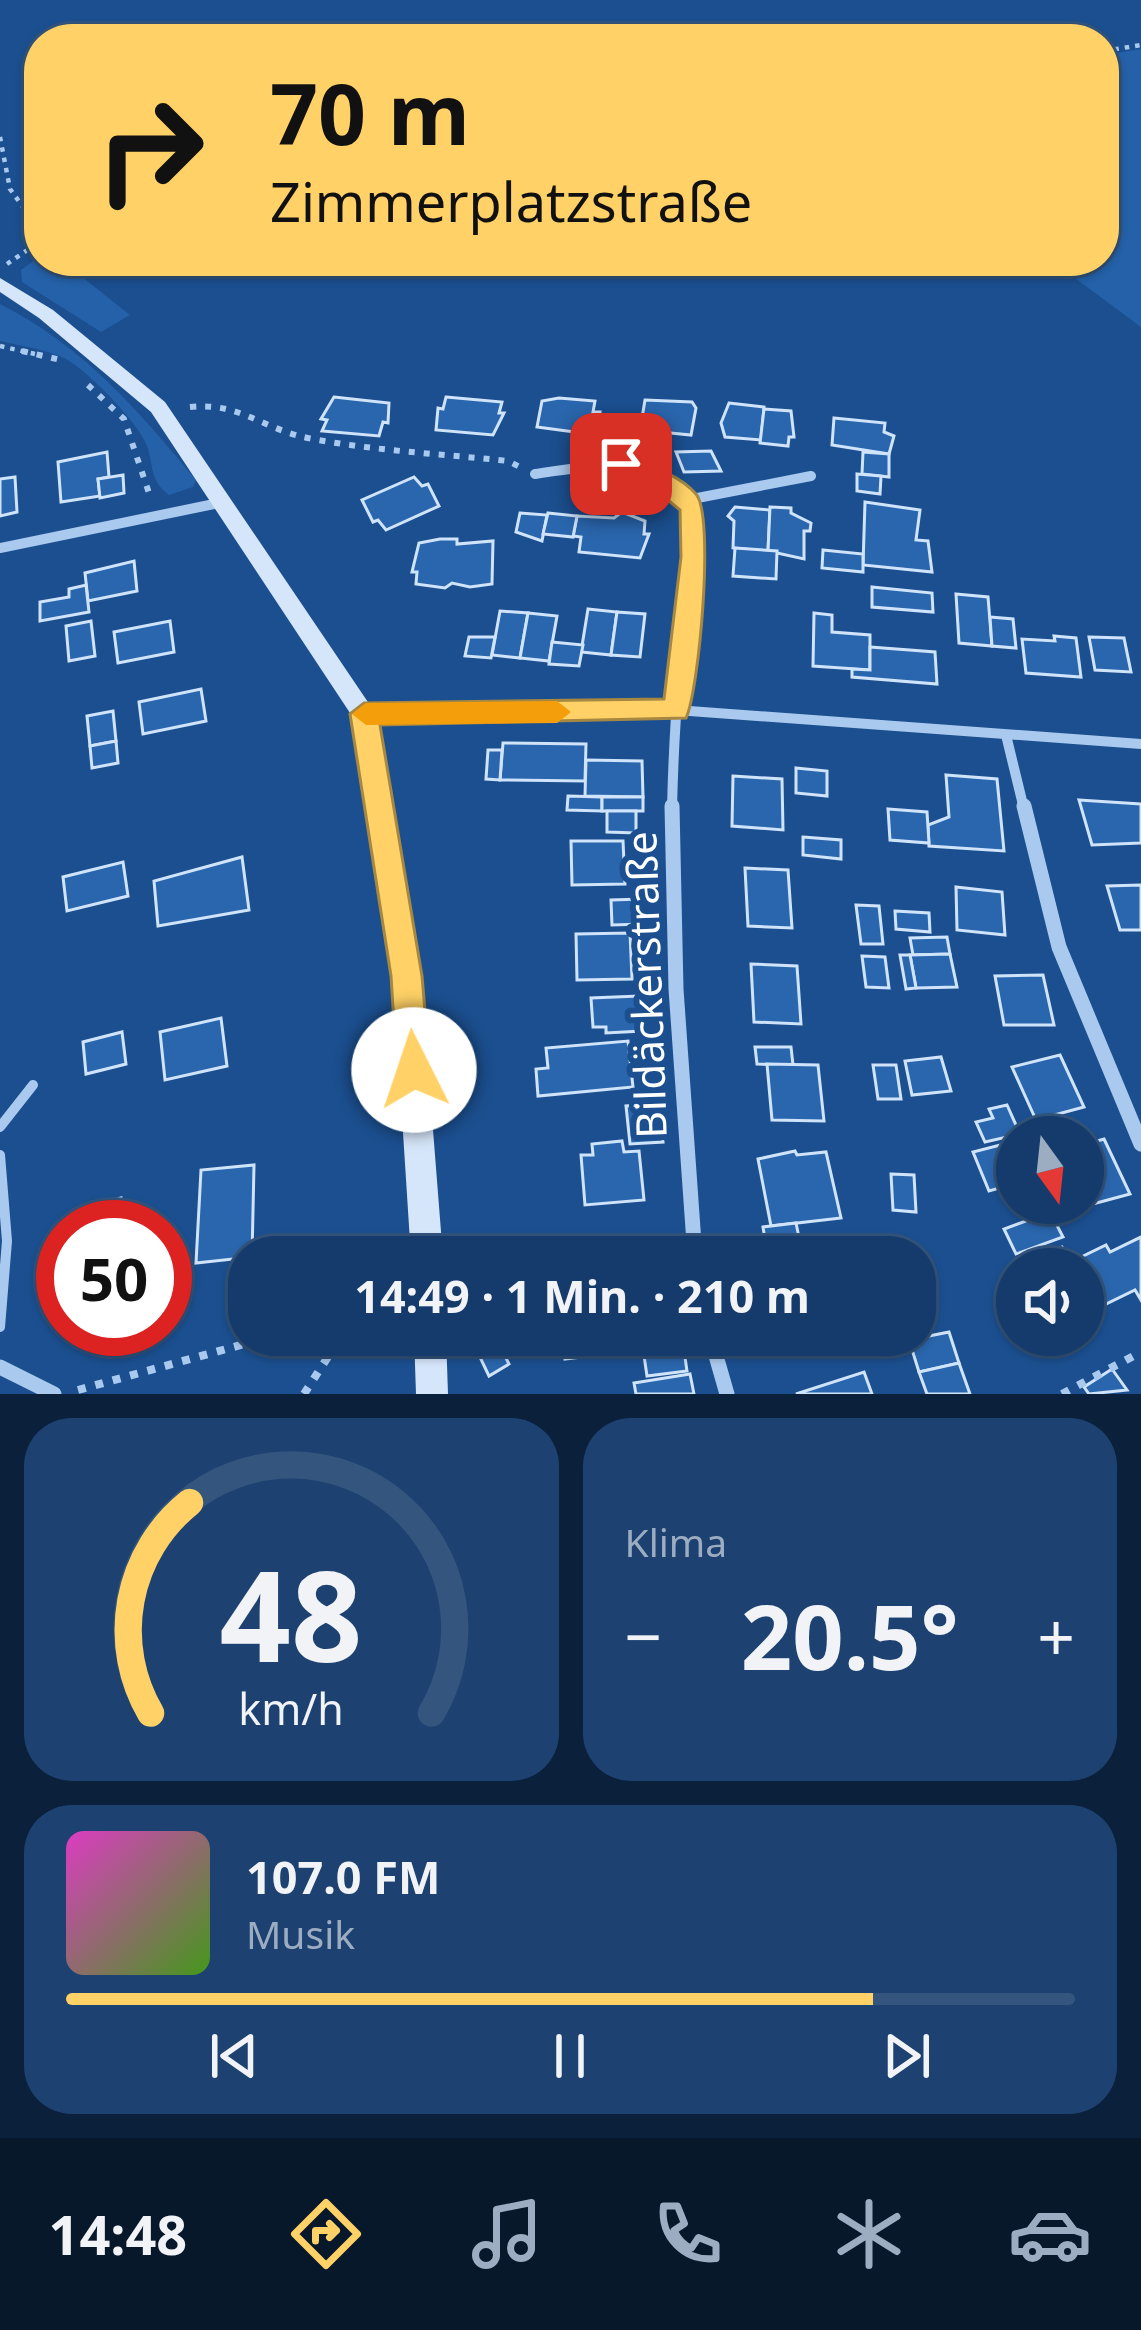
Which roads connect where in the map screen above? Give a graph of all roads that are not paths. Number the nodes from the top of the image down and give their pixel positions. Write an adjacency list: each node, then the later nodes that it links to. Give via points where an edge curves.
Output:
1 (0, 284): 5 (main road, via 164,415)
2 (535, 474): 4 (street, via 621,464)
3 (812, 476): 4 (street)
4 (687, 500): 7 (street, Bildäckerstraße, via 694,557)
5 (226, 502): 6 (street); 8 (main road)
6 (0, 548)
7 (676, 710): 8 (street); 9 (street); 16 (street, Bildäckerstraße, via 673,955)
8 (364, 714): 15 (main road, via 407,976)
9 (1006, 735): 10 (street); 13 (street, via 1059,947)
10 (1141, 744)
11 (33, 1085): 12 (lane)
12 (0, 1126)
13 (1141, 1144)
14 (0, 1155): 17 (lane, via 8,1287)
15 (426, 1236)
16 (694, 1236)
17 (0, 1327)
18 (431, 1356): 22 (main road)
19 (716, 1356): 23 (street)
20 (0, 1367): 21 (street)
21 (58, 1394)
22 (432, 1394)
23 (727, 1394)

